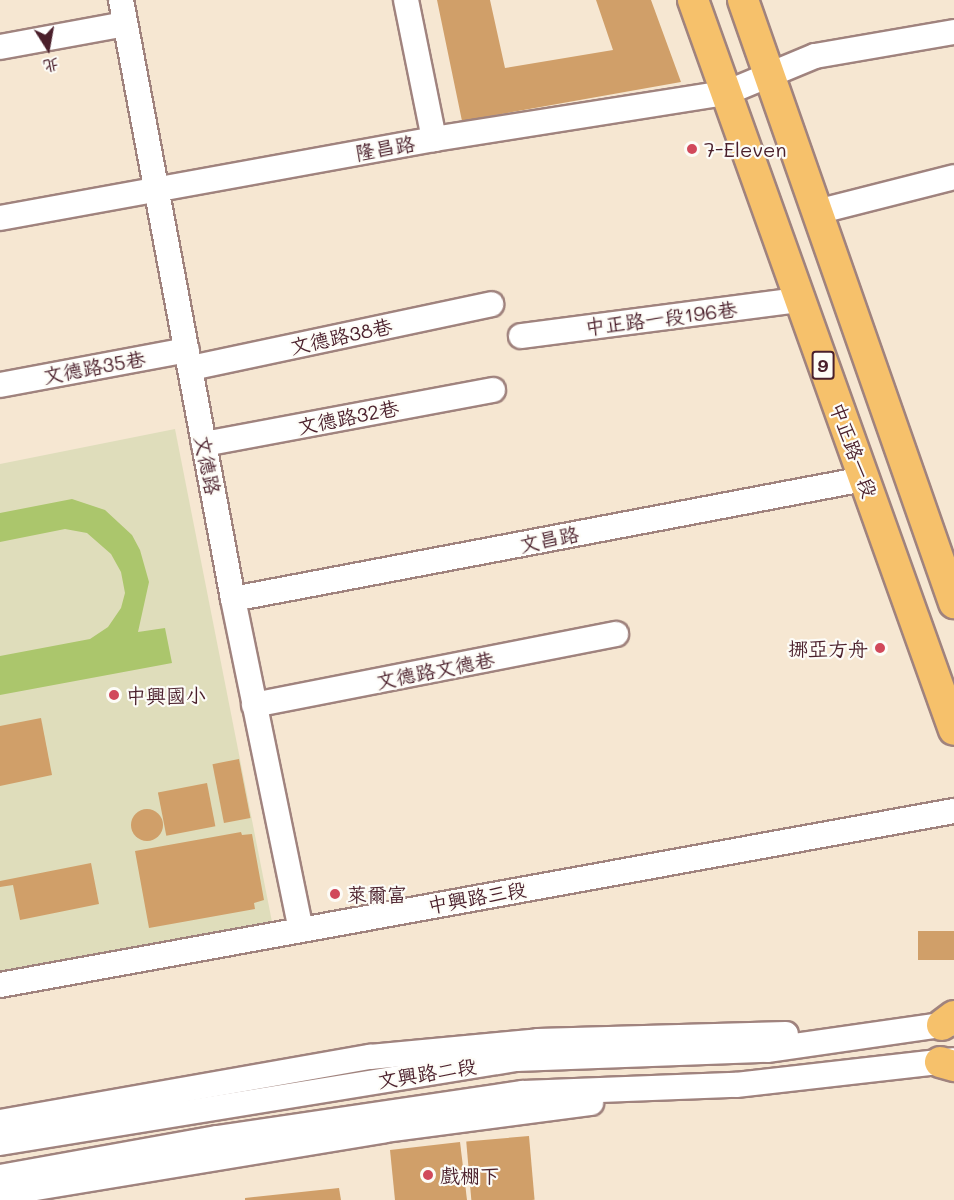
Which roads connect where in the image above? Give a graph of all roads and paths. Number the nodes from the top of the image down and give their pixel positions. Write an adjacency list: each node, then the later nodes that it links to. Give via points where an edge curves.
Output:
1 (121, 0): 5 (street, 文德路)
2 (406, 0): 10 (street)
3 (693, 0): 9 (main road, 中正路一段 / 9)
4 (743, 0): 8 (main road, 9)
5 (125, 24): 7 (street); 12 (street, 文德路)
6 (954, 32): 8 (street, 隆昌路, via 815,56)
7 (0, 47)
8 (769, 75): 9 (street, 隆昌路); 13 (main road, 9)
9 (726, 93): 10 (street, 隆昌路); 15 (main road, 中正路一段 / 9)
10 (434, 139): 12 (street, 隆昌路)
11 (954, 177): 13 (street)
12 (156, 189): 14 (street, 隆昌路); 18 (street, 文德路)
13 (817, 212): 24 (main road, 9)
14 (0, 218)
15 (800, 300): 17 (street, 中正路一段196巷); 22 (main road, 中正路一段 / 9)
16 (490, 304): 18 (street, 文德路38巷)
17 (522, 336)
18 (189, 359): 19 (street, 文德路35巷); 21 (street, 文德路)
19 (0, 385)
20 (493, 390): 21 (street, 文德路32巷)
21 (204, 444): 23 (street, 文德路)
22 (864, 479): 23 (street, 文昌路); 27 (main road, 中正路一段 / 9)
23 (233, 598): 26 (street, 文德路)
24 (954, 603)
25 (616, 634): 26 (street, 文德路文德巷)
26 (254, 705): 29 (street, 文德路)
27 (954, 730)
28 (954, 811): 29 (street, 中興路三段)
29 (300, 929): 30 (street, 中興路三段)
30 (0, 985)
31 (950, 1021): 32 (street, 文興路二段)
32 (857, 1037): 35 (street, 文興路二段, via 745,1033 538,1041 370,1057); 36 (street, 文興路二段, via 766,1050 516,1059)
33 (949, 1063): 34 (street, 文興路二段)
34 (701, 1086): 37 (street, 文興路二段, via 523,1093 218,1138); 38 (street, 文興路二段, via 530,1113 385,1130)
35 (0, 1122)
36 (0, 1143)
37 (0, 1177)
38 (0, 1194)

